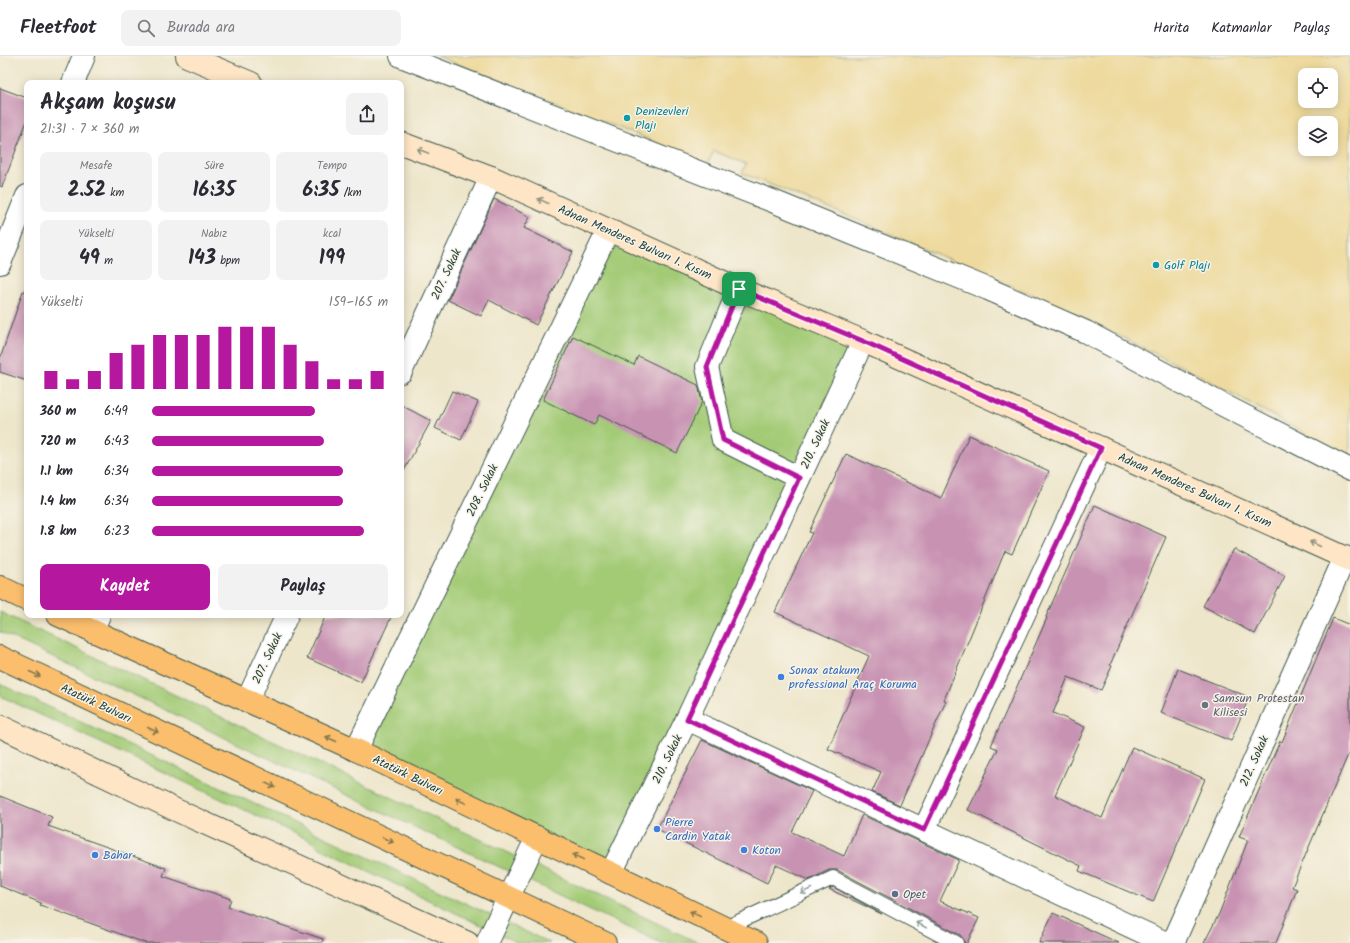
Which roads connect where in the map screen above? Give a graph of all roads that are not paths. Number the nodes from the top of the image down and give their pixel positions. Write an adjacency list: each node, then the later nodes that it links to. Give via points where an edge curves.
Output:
1 (84, 56): 4 (street)
2 (187, 56): 5 (main road)
3 (401, 56): 15 (street, via 988,289 1086,332)
4 (74, 80)
5 (244, 80)
6 (404, 144): 7 (main road, Adnan Menderes Bulvarı 1. Kısım, one-way to 6)
7 (491, 177): 9 (main road, Adnan Menderes Bulvarı 1. Kısım, one-way to 7); 13 (street, 207. Sokak)
8 (24, 203): 10 (street)
9 (608, 231): 11 (main road, Adnan Menderes Bulvarı 1. Kısım); 27 (street, 208. Sokak)
10 (0, 263)
11 (739, 289): 12 (main road, Adnan Menderes Bulvarı 1. Kısım); 16 (street, via 707,367 723,440)
12 (863, 341): 14 (main road, Adnan Menderes Bulvarı 1. Kısım); 16 (street, 210. Sokak)
13 (404, 366)
14 (1101, 448): 17 (main road, Adnan Menderes Bulvarı 1. Kısım, one-way to 14); 28 (street)
15 (1350, 470)
16 (799, 478): 25 (street, 210. Sokak)
17 (1347, 559): 39 (street, 212. Sokak)
18 (0, 588): 19 (highway)
19 (24, 599)
20 (72, 618): 22 (highway, Atatürk Bulvarı)
21 (286, 618): 24 (street, 207. Sokak)
22 (95, 623): 24 (highway, Atatürk Bulvarı)
23 (0, 658): 31 (highway, Atatürk Bulvarı, one-way to 31)
24 (247, 701): 27 (highway, Atatürk Bulvarı, one-way to 24)
25 (687, 719): 28 (street); 30 (street, 210. Sokak)
26 (0, 726): 33 (main road, via 178,811)
27 (356, 750): 29 (highway, Atatürk Bulvarı, one-way to 27)
28 (924, 830): 38 (street)
29 (537, 837): 30 (highway, Atatürk Bulvarı, one-way to 29); 31 (street)
30 (611, 873): 32 (highway, Atatürk Bulvarı, one-way to 30)
31 (509, 898): 34 (street); 35 (highway, Atatürk Bulvarı)
32 (725, 928): 36 (highway, Atatürk Bulvarı); 37 (lane, one-way to 32, via 833,878)
33 (468, 943)
34 (487, 943)
35 (605, 943)
36 (756, 943)
37 (956, 943)
38 (1166, 943)
39 (1173, 943)

